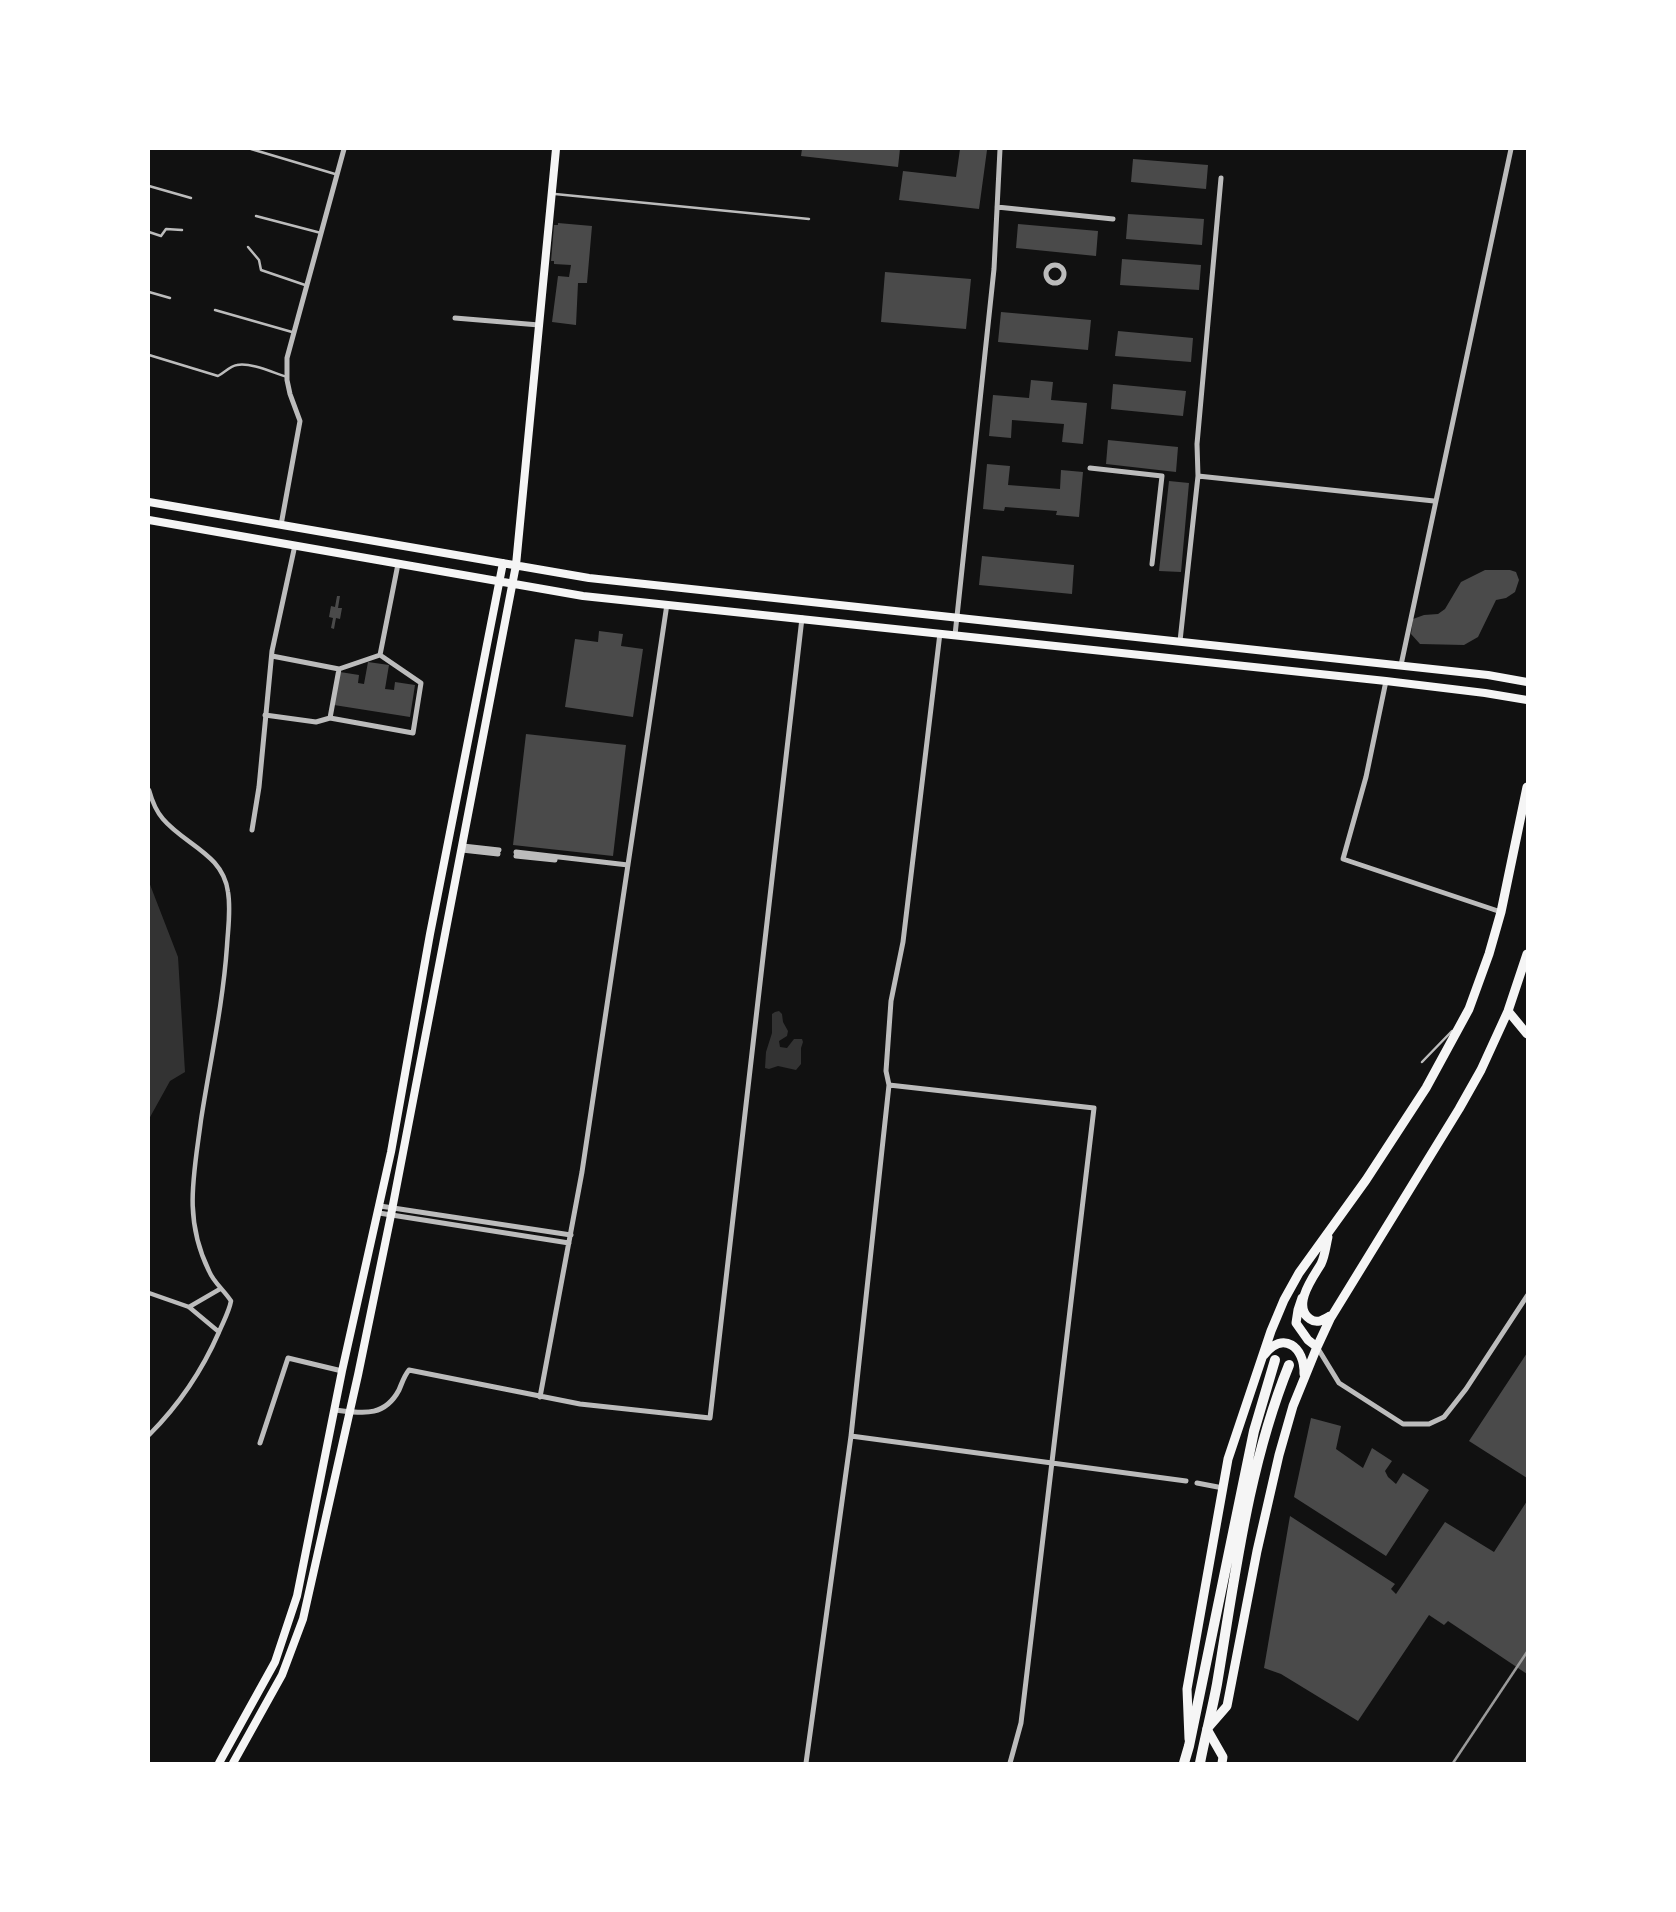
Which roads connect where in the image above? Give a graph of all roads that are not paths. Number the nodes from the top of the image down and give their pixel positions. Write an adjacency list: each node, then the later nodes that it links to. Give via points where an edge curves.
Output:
1 (251, 149): 6 (lane)
2 (344, 149): 6 (street)
3 (556, 149): 9 (main road)
4 (1000, 149): 11 (street)
5 (1511, 149): 30 (street)
6 (337, 174): 17 (street)
7 (1221, 178): 29 (street)
8 (149, 186): 10 (lane)
9 (552, 194): 13 (lane); 24 (main road)
10 (191, 198)
11 (997, 207): 14 (street); 43 (street)
12 (257, 216): 17 (lane)
13 (809, 219)
14 (1113, 219)
15 (182, 230): 16 (lane, via 166,229 162,236)
16 (149, 232)
17 (321, 233): 19 (street)
18 (248, 247): 19 (lane, via 261,270)
19 (307, 285): 25 (street)
20 (149, 292): 21 (lane)
21 (170, 298)
22 (215, 310): 25 (lane)
23 (455, 318): 24 (street)
24 (540, 325): 38 (main road)
25 (294, 332): 27 (street)
26 (149, 355): 27 (lane, via 218,376 234,365 245,364)
27 (287, 377): 33 (street, via 300,421)
28 (1090, 468): 37 (street, via 1162,476)
29 (1198, 476): 30 (street); 46 (street)
30 (1434, 501): 49 (street)
31 (149, 502): 33 (main road)
32 (149, 520): 34 (main road)
33 (281, 525): 35 (main road)
34 (295, 545): 36 (main road); 48 (street)
35 (503, 563): 38 (main road); 39 (main road)
36 (398, 564): 39 (main road); 47 (street)
37 (1152, 564)
38 (516, 565): 40 (main road); 43 (main road, via 589,578)
39 (500, 582): 40 (main road); 70 (main road)
40 (513, 584): 41 (main road); 59 (main road)
41 (667, 604): 42 (main road); 62 (street)
42 (802, 618): 44 (main road); 88 (street, via 710,1419)
43 (957, 618): 45 (street); 46 (main road)
44 (940, 633): 45 (main road); 69 (street, via 903,942 891,1001)
45 (955, 635): 51 (main road)
46 (1180, 641): 49 (main road)
47 (380, 655): 50 (street); 55 (street, via 421,683 414,733)
48 (272, 656): 50 (street); 54 (street)
49 (1401, 665): 52 (main road)
50 (339, 669): 55 (street)
51 (1386, 681): 53 (main road); 63 (street, via 1343,859)
52 (1527, 682)
53 (1527, 700)
54 (265, 715): 55 (street, via 316,722); 58 (street)
55 (330, 718)
56 (1527, 787): 63 (main road)
57 (149, 790): 75 (street, via 163,819 214,861 229,895 225,974 191,1195 200,1246)
58 (252, 830)
59 (462, 848): 60 (street); 71 (main road)
60 (499, 852)
61 (516, 854): 62 (street)
62 (628, 866): 73 (street)
63 (1501, 912): 65 (main road)
64 (1527, 954): 66 (main road)
65 (1469, 1009): 68 (lane); 72 (main road, via 1426,1088)
66 (1508, 1011): 67 (main road); 80 (main road, via 1459,1109)
67 (1527, 1034)
68 (1422, 1062)
69 (889, 1085): 92 (street); 94 (street, via 1094,1108)
70 (379, 1209): 71 (street); 86 (main road)
71 (392, 1211): 73 (street); 74 (street); 90 (main road)
72 (1329, 1231): 76 (main road, via 1322,1261); 84 (main road, via 1284,1300)
73 (571, 1235): 74 (street)
74 (569, 1243): 88 (street)
75 (220, 1289): 79 (street); 81 (street, via 231,1301)
76 (1306, 1290): 80 (main road, via 1304,1308 1312,1321); 82 (main road, via 1296,1323)
77 (149, 1293): 79 (street)
78 (1527, 1296): 82 (street, via 1466,1389 1444,1417 1429,1424 1403,1424 1339,1383)
79 (188, 1307): 81 (street)
80 (1333, 1313): 82 (main road)
81 (219, 1332): 91 (street, via 194,1379)
82 (1317, 1347): 87 (main road)
83 (1275, 1360): 99 (highway, via 1252,1440)
84 (1258, 1362): 87 (main road, via 1274,1345 1292,1345 1303,1359); 97 (main road)
85 (1289, 1364): 98 (highway, via 1253,1485)
86 (342, 1371): 89 (main road); 93 (street, via 288,1358)
87 (1304, 1380): 98 (main road, via 1271,1489 1227,1706)
88 (540, 1397): 90 (street, via 409,1370 385,1407)
89 (335, 1410): 90 (street); 100 (main road, via 284,1640)
90 (349, 1412): 101 (main road, via 299,1630 282,1675)
91 (149, 1435)
92 (850, 1436): 94 (street); 102 (street)
93 (261, 1443)
94 (1052, 1464): 95 (street); 103 (street, via 1021,1723)
95 (1186, 1481)
96 (1196, 1483): 97 (street)
97 (1223, 1488): 99 (main road, via 1187,1689)
98 (1207, 1729): 105 (highway); 106 (main road)
99 (1189, 1746): 104 (highway)
100 (219, 1763)
101 (233, 1763)
102 (806, 1763)
103 (1010, 1763)
104 (1184, 1763)
105 (1200, 1763)
106 (1222, 1763)

